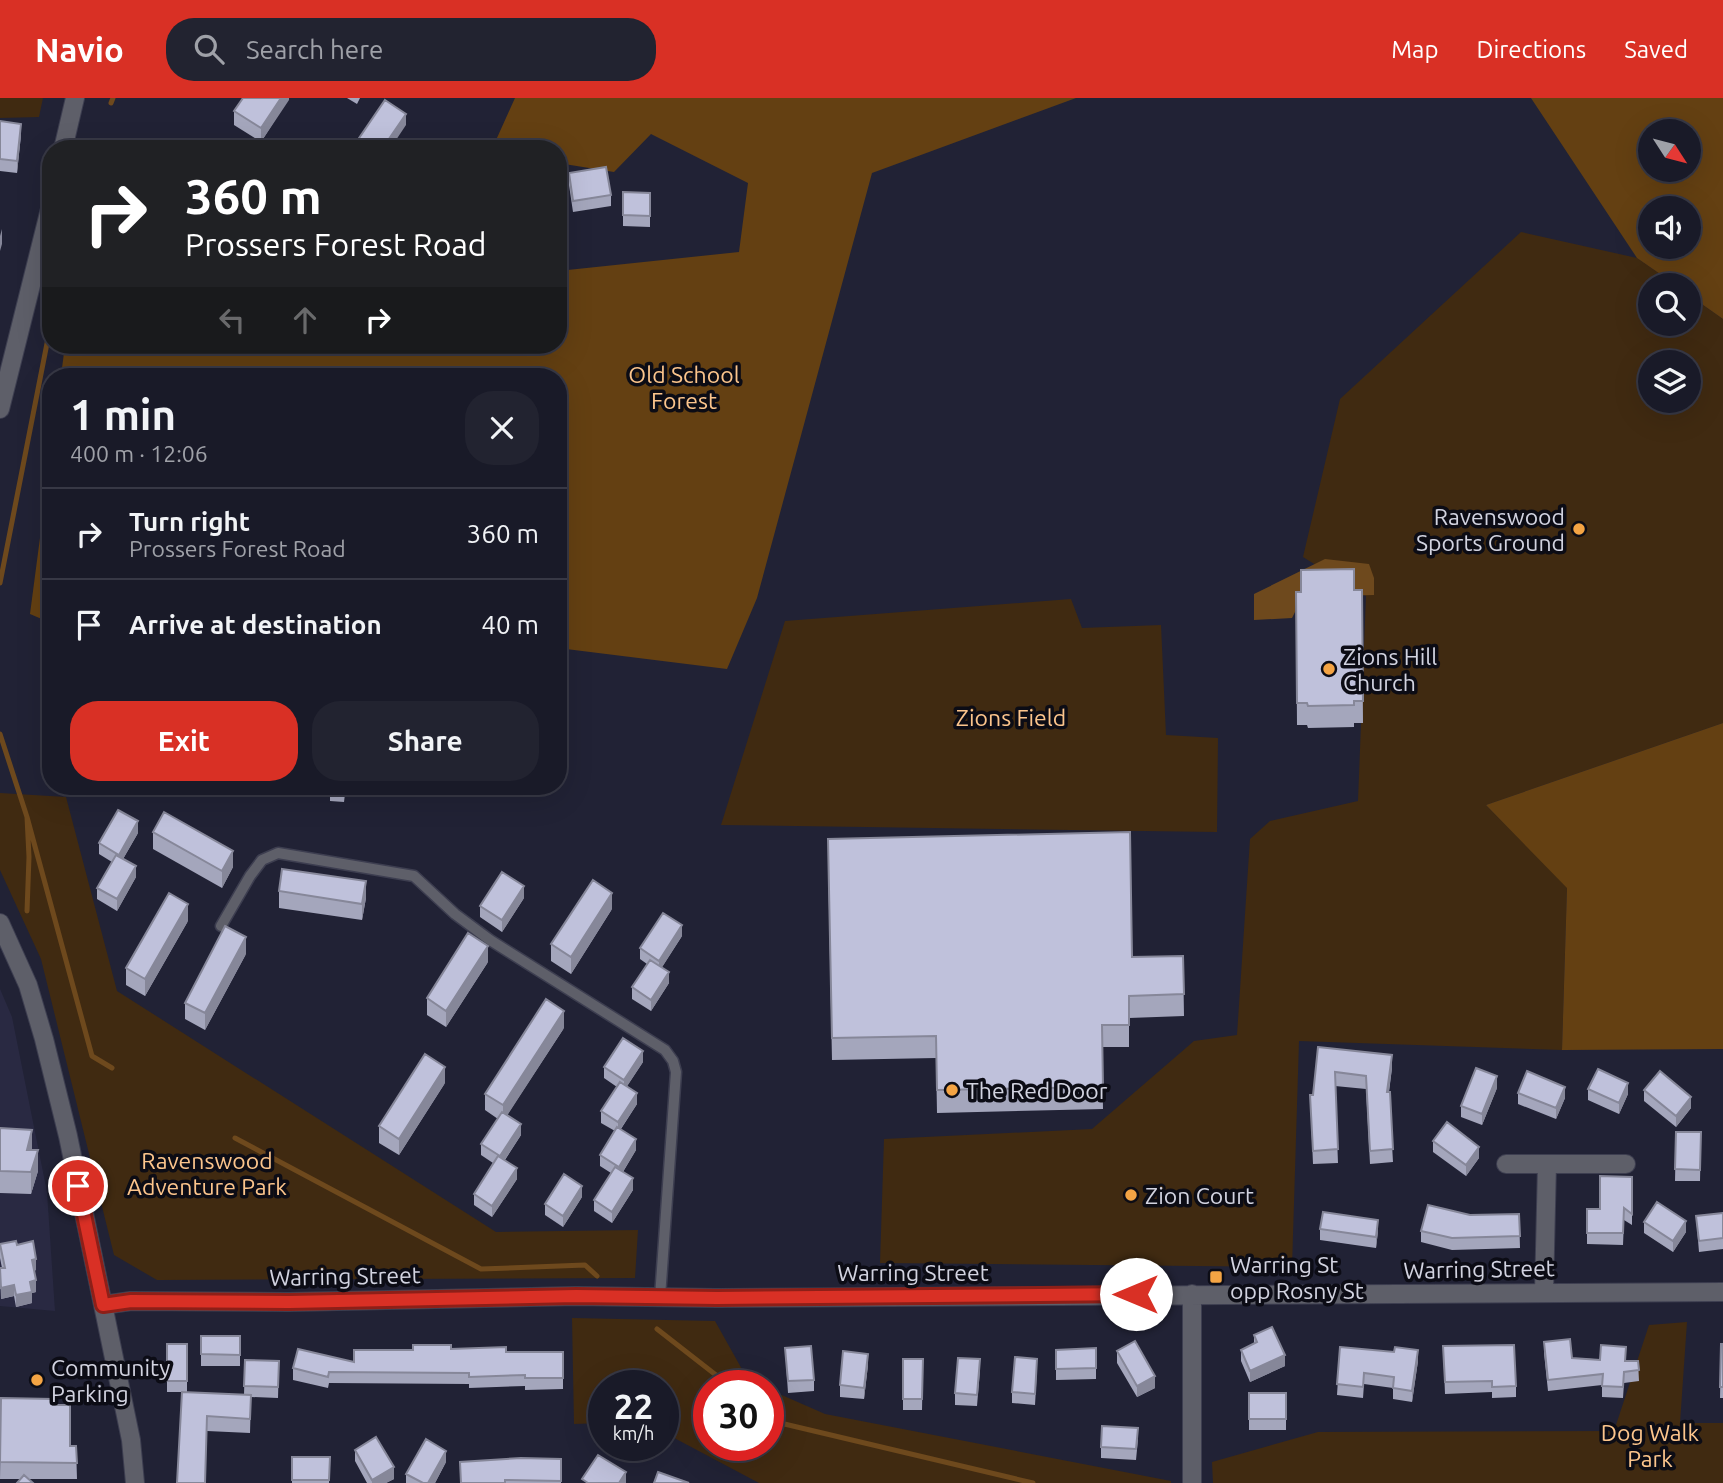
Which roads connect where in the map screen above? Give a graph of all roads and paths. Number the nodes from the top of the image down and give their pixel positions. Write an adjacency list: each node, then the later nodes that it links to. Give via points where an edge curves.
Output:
1 (75, 98): 2 (street)
2 (65, 140)
3 (42, 241): 4 (street)
4 (0, 409)
5 (0, 923): 14 (street, via 37,1012)
6 (221, 926): 13 (lane, via 262,860 278,853 414,876 490,940 665,1050 676,1072)
7 (1506, 1164): 8 (street)
8 (1547, 1164): 9 (street); 10 (street)
9 (1626, 1164)
10 (1544, 1292): 11 (street, Warring Street); 12 (street, Warring Street)
11 (1723, 1292)
12 (1192, 1294): 13 (street, Warring Street); 16 (street)
13 (660, 1297): 14 (street, Warring Street, via 131,1301)
14 (103, 1305): 15 (street, via 131,1440)
15 (135, 1483)
16 (1192, 1483)

